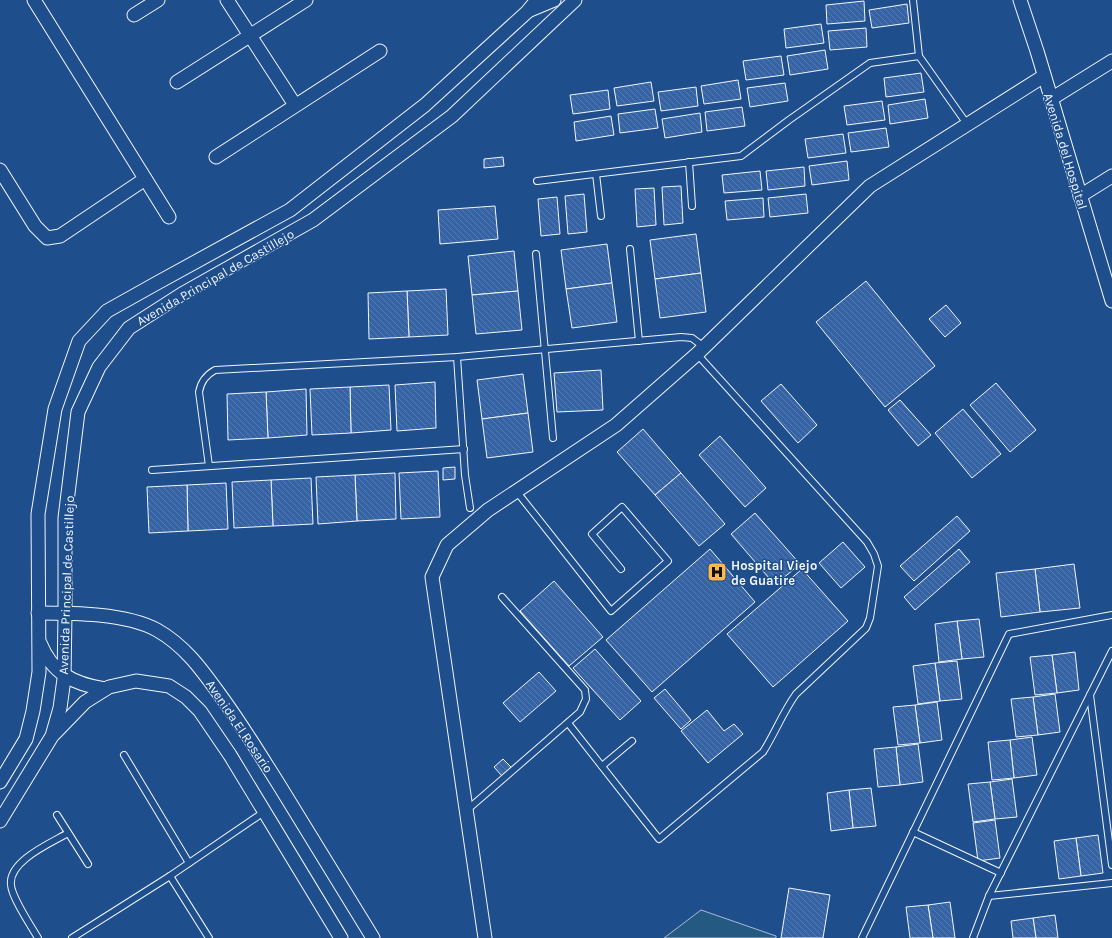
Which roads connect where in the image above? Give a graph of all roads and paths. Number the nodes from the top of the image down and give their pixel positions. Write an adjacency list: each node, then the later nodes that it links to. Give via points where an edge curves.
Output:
1 (34, 0): 26 (street)
2 (158, 0): 11 (street)
3 (227, 0): 12 (street)
4 (306, 0): 12 (street)
5 (537, 0): 10 (street, Avenida Principal de Castillejo)
6 (554, 0): 10 (street)
7 (574, 0): 48 (street, Avenida Principal de Castillejo, via 452,116 313,220 182,294 129,328 99,367 78,412 65,518)
8 (913, 0): 14 (lane)
9 (1020, 0): 16 (street, Avenida del Hospital)
10 (527, 12): 47 (street, Avenida Principal de Castillejo, via 425,105 290,210 107,312 79,341 55,409 38,514)
11 (134, 15)
12 (250, 35): 17 (street); 19 (street)
13 (380, 51): 19 (street)
14 (919, 56): 20 (lane); 22 (lane, via 870,63 741,156)
15 (1112, 61): 18 (street)
16 (1044, 76): 18 (street, Avenida del Hospital); 20 (street)
17 (177, 82)
18 (1051, 99): 28 (street, Avenida del Hospital)
19 (295, 105): 21 (street)
20 (967, 124): 37 (street, via 870,186)
21 (216, 157)
22 (689, 162): 24 (lane); 29 (lane)
23 (0, 170): 26 (street, via 35,226 47,238 60,236)
24 (596, 174): 27 (lane); 30 (lane)
25 (1112, 176): 28 (street)
26 (145, 179): 31 (street)
27 (537, 181)
28 (1080, 196): 34 (street, Avenida del Hospital)
29 (692, 206)
30 (601, 216)
31 (168, 217)
32 (630, 249): 35 (lane)
33 (536, 254): 36 (lane)
34 (1111, 294)
35 (639, 341): 36 (lane); 37 (lane, via 692,338)
36 (545, 349): 38 (lane); 39 (lane)
37 (700, 350): 43 (street, via 616,425); 59 (lane, via 867,542 878,566 870,618 866,628 788,704 763,752 658,839)
38 (457, 357): 40 (lane); 41 (lane, via 215,370 204,378 199,392)
39 (553, 438)
40 (464, 449): 41 (lane); 44 (lane)
41 (209, 466): 42 (lane)
42 (152, 470)
43 (517, 492): 45 (lane, via 612,611 668,561 622,507 592,534); 61 (street, via 488,510 447,545 432,577)
44 (470, 508)
45 (621, 569)
46 (502, 597): 55 (lane, via 585,690 586,699 580,712)
47 (38, 613): 48 (street, Avenida El Rosario); 50 (street, Avenida Principal de Castillejo)
48 (65, 613): 52 (street, Avenida Principal de Castillejo); 78 (street, Avenida El Rosario, via 109,616 139,622 157,630 187,652 244,729)
49 (1112, 615): 65 (lane, via 1009,634)
50 (38, 638): 52 (street, Avenida El Rosario, via 54,668); 60 (street, Avenida Principal de Castillejo, via 39,672 26,739)
51 (1112, 651): 54 (lane)
52 (64, 674): 53 (street, Avenida El Rosario, via 82,684); 56 (street, Avenida Principal de Castillejo, via 60,708)
53 (105, 689): 56 (street, Avenida El Rosario, via 85,702); 62 (street, Avenida El Rosario, via 136,681 169,686 186,697 200,711 230,755)
54 (1090, 695): 69 (lane); 70 (lane)
55 (568, 723): 59 (lane); 61 (lane)
56 (52, 736): 64 (street, Avenida Principal de Castillejo)
57 (632, 741): 59 (lane)
58 (124, 755): 67 (lane)
59 (602, 766)
60 (0, 782)
61 (466, 811): 79 (street)
62 (264, 812): 67 (lane); 77 (street, Avenida El Rosario)
63 (57, 815): 66 (lane)
64 (0, 821)
65 (913, 832): 70 (lane); 80 (lane)
66 (68, 833): 68 (lane); 74 (lane, via 22,861 13,873 10,884 13,894)
67 (189, 863): 71 (lane)
68 (88, 864)
69 (1112, 864)
70 (1001, 873): 73 (lane)
71 (170, 876): 75 (lane); 76 (lane)
72 (1112, 883): 73 (lane)
73 (989, 896): 81 (lane)
74 (38, 938)
75 (72, 938)
76 (209, 938)
77 (341, 938)
78 (373, 938)
79 (485, 938)
80 (862, 938)
81 (973, 938)

